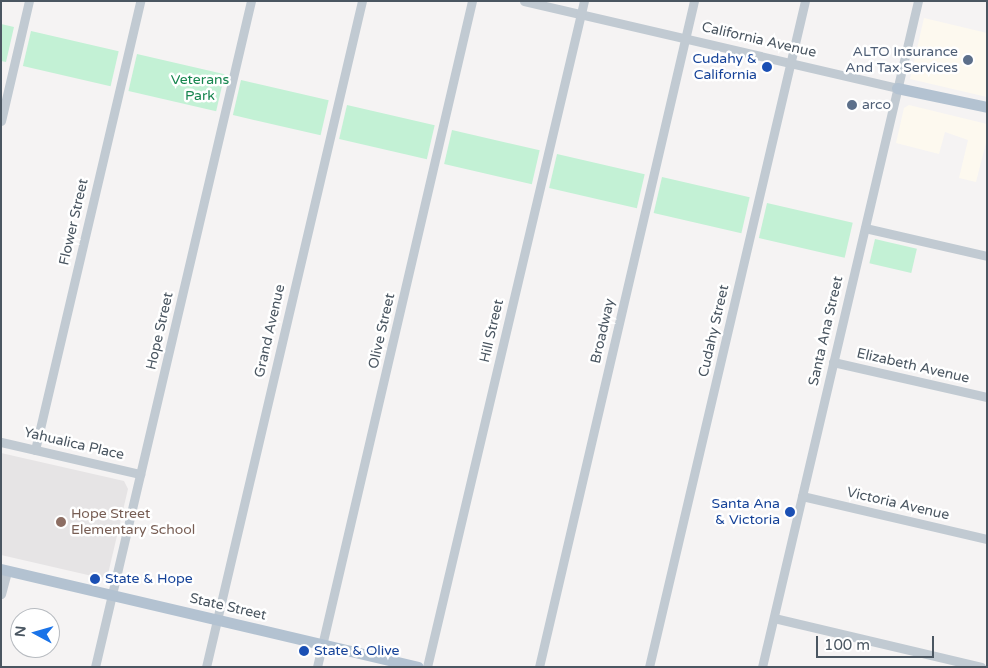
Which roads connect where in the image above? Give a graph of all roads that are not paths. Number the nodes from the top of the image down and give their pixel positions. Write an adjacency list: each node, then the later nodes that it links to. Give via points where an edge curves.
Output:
1 (29, 1): 16 (street)
2 (140, 1): 22 (street, Flower Street)
3 (251, 1): 23 (street, Hope Street)
4 (362, 1): 30 (street, Grand Avenue)
5 (472, 1): 31 (street, Olive Street)
6 (524, 1): 11 (street, California Avenue)
7 (584, 1): 11 (street, Hill Street)
8 (694, 1): 12 (street, Broadway)
9 (805, 1): 13 (street, Cudahy Street)
10 (918, 1): 14 (street, Santa Ana Street)
11 (581, 14): 12 (street, California Avenue); 36 (street, Hill Street)
12 (686, 39): 13 (street, California Avenue); 37 (street, Broadway)
13 (790, 63): 14 (street, California Avenue); 38 (street, Cudahy Street)
14 (897, 88): 15 (main road, California Avenue); 17 (street, Santa Ana Street)
15 (987, 107)
16 (1, 121)
17 (865, 228): 18 (street); 19 (street, Santa Ana Street)
18 (987, 256)
19 (833, 362): 20 (street, Elizabeth Avenue); 24 (street, Santa Ana Street)
20 (987, 397)
21 (1, 442): 22 (street, Yahualica Place)
22 (35, 450): 23 (street, Yahualica Place)
23 (140, 474): 28 (street, Hope Street)
24 (802, 496): 25 (street, Victoria Avenue); 29 (street, Santa Ana Street)
25 (987, 539)
26 (4, 570): 27 (street); 28 (main road, State Street)
27 (1, 594)
28 (112, 595): 30 (main road, State Street); 32 (street, Hope Street)
29 (774, 618): 39 (street, Santa Ana Street); 40 (street)
30 (217, 620): 31 (main road, State Street); 33 (street, Grand Avenue)
31 (323, 644): 34 (street, Olive Street); 35 (main road, State Street)
32 (95, 667)
33 (206, 667)
34 (317, 667)
35 (418, 667)
36 (427, 667)
37 (539, 667)
38 (649, 667)
39 (762, 667)
40 (981, 667)

